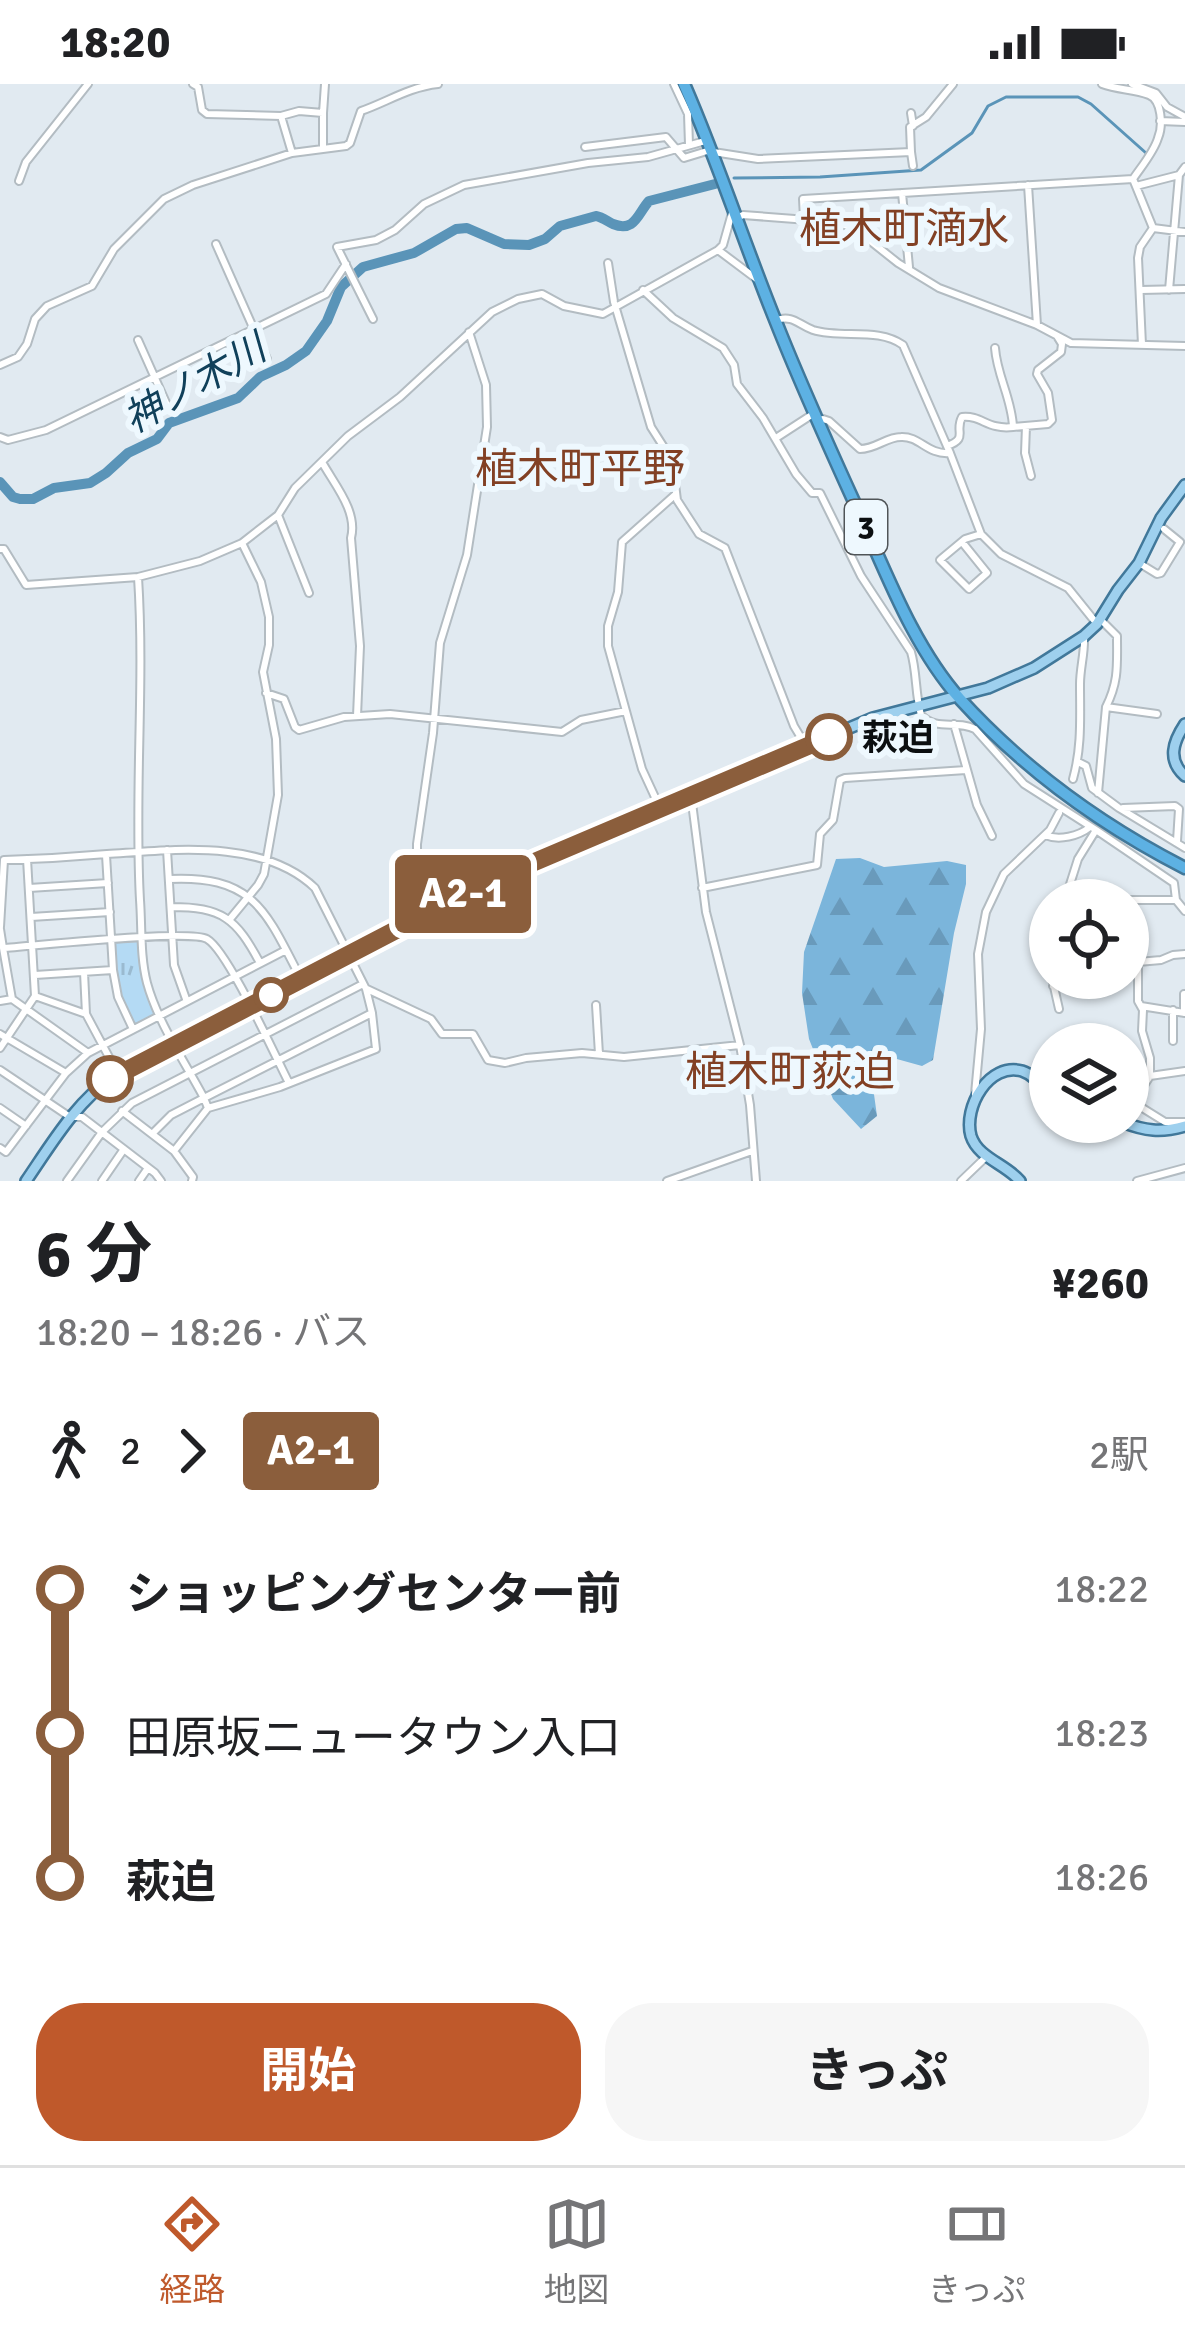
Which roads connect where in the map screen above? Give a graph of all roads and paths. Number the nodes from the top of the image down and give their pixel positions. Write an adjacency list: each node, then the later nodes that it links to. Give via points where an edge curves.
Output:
1 (88, 84): 25 (street)
2 (193, 84): 12 (street, via 207,115)
3 (325, 84): 11 (street)
4 (438, 84): 17 (street, via 361,111 350,143)
5 (674, 84): 16 (street, via 688,113)
6 (684, 84): 19 (highway, 3)
7 (953, 84): 15 (street)
8 (1102, 84): 14 (street, via 1155,97)
9 (1132, 84): 13 (street)
10 (910, 112): 15 (street)
11 (323, 113): 12 (street); 17 (street)
12 (281, 116): 22 (street)
13 (1185, 119): 14 (street)
14 (1160, 121): 26 (street)
15 (913, 126): 21 (street)
16 (689, 145): 19 (street); 20 (street)
17 (323, 147): 22 (street)
18 (586, 147): 20 (street, via 666,137)
19 (711, 147): 20 (street, via 684,158); 21 (street, via 758,159); 29 (highway, 3)
20 (676, 149): 37 (street, via 464,185 376,240 337,247)
21 (911, 152): 23 (street)
22 (292, 153): 56 (street, via 164,199 114,249 92,286 47,306 18,357)
23 (913, 166)
24 (1182, 171): 26 (street); 32 (street)
25 (19, 181)
26 (1135, 182): 27 (street); 31 (street)
27 (1028, 185): 28 (street); 47 (street)
28 (902, 193): 30 (street, via 803,199); 38 (street)
29 (736, 213): 30 (street); 35 (street); 39 (highway, 3)
30 (804, 219): 38 (street, via 854,228)
31 (1153, 228): 32 (street); 42 (street, via 1140,247)
32 (1172, 230): 33 (street); 43 (street)
33 (1185, 232)
34 (216, 244): 48 (street)
35 (718, 250): 39 (street); 41 (street)
36 (608, 263): 44 (street)
37 (346, 264): 45 (street); 48 (street, via 326,294)
38 (909, 269): 47 (street)
39 (760, 281): 46 (highway, 3)
40 (1185, 289): 43 (street)
41 (644, 290): 44 (street); 63 (street, via 723,348 737,384)
42 (1141, 290): 43 (street); 52 (street)
43 (1168, 290)
44 (616, 308): 49 (street, via 585,312 542,294 504,304); 68 (street)
45 (373, 319)
46 (775, 320): 59 (highway, 3); 64 (street, via 903,345)
47 (1037, 325): 50 (street)
48 (254, 330): 55 (street); 57 (street)
49 (469, 332): 65 (street); 87 (street, via 486,386 488,427 467,555 440,644)
50 (1056, 334): 52 (street, via 1071,343); 60 (street, via 1060,352 1037,374 1052,420)
51 (138, 340): 57 (street)
52 (1142, 345): 53 (street)
53 (1185, 346)
54 (995, 348): 61 (street)
55 (267, 359)
56 (0, 365)
57 (154, 378): 58 (street); 62 (street, via 46,430)
58 (167, 405)
59 (816, 417): 63 (street); 64 (street, via 860,449 896,436 934,453); 81 (highway, 3, via 901,605)
60 (1026, 426): 61 (street); 66 (street)
61 (1013, 427): 64 (street, via 962,417 961,437)
62 (0, 437)
63 (776, 438): 82 (street, via 796,474 820,493 854,565 911,652)
64 (949, 449): 71 (street)
65 (322, 462): 69 (street); 86 (street, via 354,529)
66 (1031, 476)
67 (1185, 485): 75 (main road)
68 (676, 494): 84 (street, via 622,542 608,646); 90 (street, via 698,534 725,548)
69 (278, 515): 72 (street); 77 (street)
70 (1164, 529): 75 (street, via 1180,542 1160,573)
71 (981, 534): 73 (street); 78 (street, via 1001,554 1068,588)
72 (242, 542): 76 (street); 80 (street, via 269,616)
73 (962, 542): 73 (street, via 940,560 969,589 987,573)
74 (0, 549): 76 (street, via 26,585)
75 (1139, 563): 78 (main road)
76 (137, 578): 106 (street)
77 (309, 593)
78 (1098, 621): 79 (main road); 83 (street, via 1117,636 1117,676)
79 (1084, 636): 81 (main road, via 1014,679); 91 (street)
80 (266, 693): 86 (street, via 284,699 299,730); 109 (street, via 278,760)
81 (958, 697): 82 (main road); 110 (highway, 3, via 1060,791)
82 (918, 705): 88 (street, via 927,721); 90 (main road)
83 (1106, 707): 85 (street); 95 (street)
84 (626, 711): 87 (street, via 580,720 562,733); 97 (street)
85 (1157, 714)
86 (357, 716): 87 (street)
87 (435, 719): 122 (street, via 417,844)
88 (954, 724): 92 (street); 100 (street, via 974,729 1024,784)
89 (1185, 724): 93 (main road, via 1173,748)
90 (806, 746): 96 (main road)
91 (1078, 762): 94 (street); 95 (street)
92 (966, 770): 102 (street); 115 (street, via 840,780 817,865)
93 (1185, 776)
94 (1073, 779)
95 (1098, 793): 98 (street)
96 (691, 795): 97 (main road); 115 (street)
97 (660, 808): 122 (main road)
98 (1119, 808): 103 (street); 103 (street, via 1175,806)
99 (1059, 813): 101 (street)
100 (1093, 829): 101 (street); 112 (street); 118 (street, via 1174,883)
101 (1045, 835): 180 (street, via 1004,874 986,912)
102 (992, 836)
103 (1177, 842): 104 (street)
104 (1185, 848)
105 (167, 850): 106 (street); 109 (street); 111 (street)
106 (137, 852): 107 (street); 127 (street)
107 (106, 854): 108 (street); 113 (street)
108 (27, 859): 114 (street); 125 (street, via 4,860)
109 (267, 862): 116 (street); 133 (street, via 314,888)
110 (1185, 868)
111 (169, 879): 116 (street, via 204,878); 119 (street)
112 (1071, 879)
113 (108, 884): 114 (street); 121 (street)
114 (29, 888): 123 (street)
115 (702, 888): 165 (street)
116 (248, 896): 124 (street); 131 (street)
117 (1149, 900): 118 (street)
118 (1176, 900): 120 (street)
119 (171, 908): 124 (street); 126 (street)
120 (1185, 911)
121 (110, 913): 123 (street); 128 (street)
122 (425, 914): 133 (main road)
123 (31, 917): 129 (street)
124 (230, 919): 135 (street)
125 (0, 928): 130 (street)
126 (172, 937): 127 (street); 139 (street, via 206,938); 147 (street)
127 (142, 938): 128 (street); 158 (street)
128 (111, 940): 129 (street); 136 (street)
129 (32, 946): 130 (street); 138 (street)
130 (4, 948): 144 (street)
131 (286, 950): 135 (street); 140 (street)
132 (1185, 954): 134 (street)
133 (349, 956): 140 (main road); 141 (street)
134 (1149, 962)
135 (260, 963): 139 (street)
136 (113, 970): 137 (street); 159 (street)
137 (84, 972): 138 (street); 157 (street)
138 (34, 975): 143 (street)
139 (234, 976): 147 (street); 150 (street)
140 (301, 980): 150 (main road)
141 (365, 986): 155 (street); 161 (street); 168 (street, via 431,1019 442,1034 472,1034 488,1060)
142 (1184, 994): 156 (street)
143 (35, 996): 152 (street); 157 (street)
144 (12, 999): 148 (street); 152 (street)
145 (1057, 999): 153 (street)
146 (1138, 999): 151 (street)
147 (187, 1000): 158 (street)
148 (0, 1001)
149 (596, 1005): 168 (street)
150 (249, 1006): 161 (street); 163 (main road)
151 (1141, 1006): 154 (street); 176 (street)
152 (26, 1010): 160 (street); 167 (street)
153 (1059, 1010)
154 (1172, 1010): 156 (street); 162 (street)
155 (372, 1012): 169 (street); 177 (street, via 376,1049)
156 (1185, 1013)
157 (86, 1014): 164 (street)
158 (160, 1015): 159 (street); 163 (street)
159 (133, 1029): 164 (street)
160 (4, 1035): 166 (street); 172 (street)
161 (264, 1035): 169 (street); 173 (street)
162 (1173, 1041)
163 (176, 1043): 173 (street); 174 (main road)
164 (102, 1044): 167 (street); 174 (street)
165 (740, 1045): 168 (street); 192 (street)
166 (0, 1048)
167 (88, 1053): 172 (street)
168 (599, 1054)
169 (277, 1060): 177 (street); 178 (street)
170 (0, 1070): 179 (street)
171 (1185, 1071): 176 (street)
172 (66, 1073): 179 (street)
173 (191, 1073): 178 (street); 183 (street)
174 (118, 1074): 184 (main road)
175 (1029, 1075): 180 (main road, via 993,1076)
176 (1150, 1076): 185 (street, via 1138,1106)
177 (289, 1083): 182 (street)
178 (204, 1098): 182 (street); 189 (street)
179 (45, 1099): 184 (street); 186 (street)
180 (973, 1104): 194 (main road, via 971,1136)
181 (0, 1108): 186 (street)
182 (208, 1108): 193 (street)
183 (122, 1111): 188 (street); 189 (street)
184 (70, 1117): 188 (street); 198 (main road)
185 (1185, 1124): 187 (main road)
186 (26, 1126): 191 (street)
187 (1149, 1131)
188 (102, 1132): 190 (street); 199 (street)
189 (152, 1134): 193 (street)
190 (124, 1149): 196 (street); 200 (street)
191 (3, 1150): 195 (street)
192 (752, 1150): 204 (street); 205 (street)
193 (174, 1151): 203 (street)
194 (987, 1156): 206 (street); 207 (main road)
195 (0, 1161)
196 (148, 1168): 201 (street); 202 (street)
197 (1185, 1168): 208 (street)
198 (26, 1181)
199 (67, 1181)
200 (102, 1181)
201 (139, 1181)
202 (161, 1181)
203 (192, 1181)
204 (667, 1181)
205 (756, 1181)
206 (961, 1181)
207 (1019, 1181)
208 (1137, 1181)

